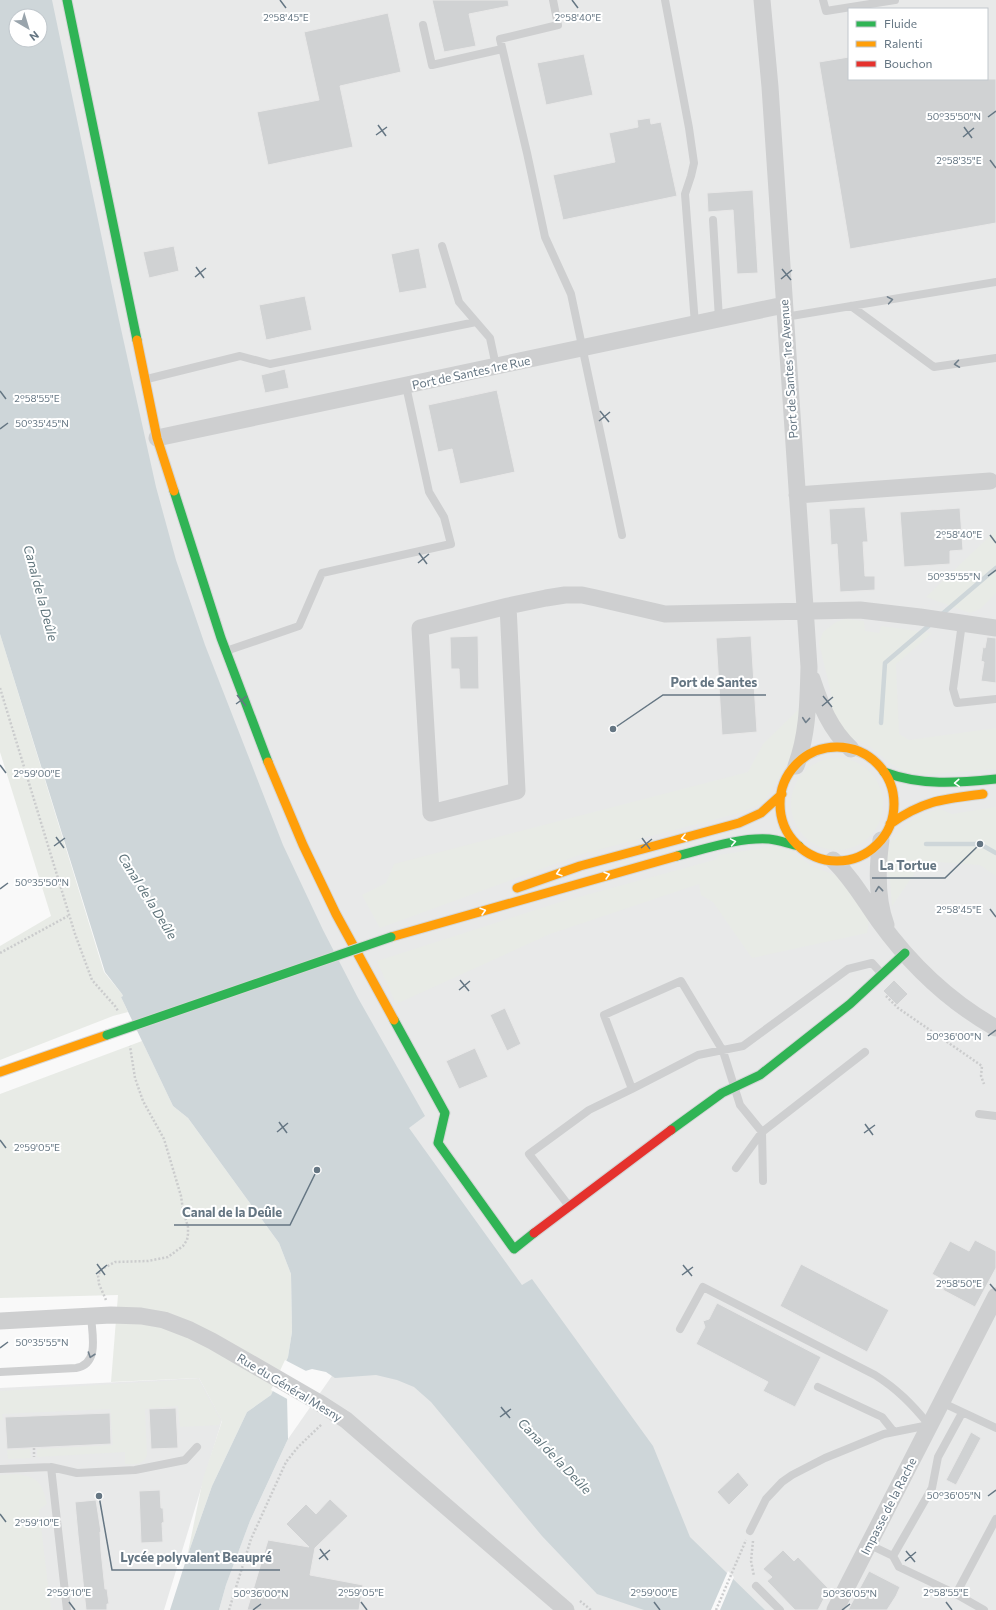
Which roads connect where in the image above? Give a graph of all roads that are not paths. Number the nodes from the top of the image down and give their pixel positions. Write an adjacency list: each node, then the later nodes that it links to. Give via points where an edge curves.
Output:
1 (67, 0): 20 (street)
2 (553, 0): 8 (lane, via 558,25 500,39)
3 (665, 0): 16 (lane, via 694,163 685,194)
4 (762, 0): 13 (street, Port de Santes 1re Avenue, via 768,51)
5 (823, 0): 6 (lane, via 826,11)
6 (895, 0)
7 (423, 25): 8 (lane, via 432,65)
8 (502, 49): 17 (lane, via 544,237 571,294)
9 (713, 220): 14 (lane)
10 (442, 246): 15 (lane, via 459,302)
11 (996, 282): 12 (lane, one-way to 11)
12 (851, 306): 13 (lane); 18 (lane, one-way to 12, via 934,367)
13 (784, 311): 14 (street, Port de Santes 1re Rue); 24 (street, Port de Santes 1re Avenue)
14 (719, 319): 16 (street, Port de Santes 1re Rue)
15 (476, 322): 19 (lane, via 490,338); 20 (lane, via 270,364 240,356)
16 (695, 324): 17 (street, Port de Santes 1re Rue)
17 (583, 348): 19 (street, Port de Santes 1re Rue); 25 (lane)
18 (996, 358)
19 (496, 366): 21 (street, Port de Santes 1re Rue)
20 (145, 379): 22 (street)
21 (406, 386): 22 (street, Port de Santes 1re Rue); 30 (lane, via 429,492 444,517 450,544 322,573 299,626)
22 (157, 438): 30 (street)
23 (990, 481): 24 (street)
24 (797, 495): 27 (street, Port de Santes 1re Avenue)
25 (622, 535)
26 (508, 606): 26 (street, via 420,628 431,813 517,791); 27 (street, via 565,595 582,595 664,614)
27 (805, 611): 28 (street, via 867,611); 31 (street, Port de Santes 1re Avenue)
28 (956, 622): 29 (street); 32 (lane, via 953,689 957,703)
29 (996, 628)
30 (226, 651): 60 (street, via 260,745 303,845 336,914 445,1113 438,1143 514,1249)
31 (809, 667): 33 (street, via 828,721 841,740); 34 (street, one-way to 34, via 806,726)
32 (996, 699)
33 (851, 749): 34 (street, via 836,747 821,750 807,756); 35 (street, via 870,757)
34 (796, 766): 38 (street, via 787,779)
35 (884, 772): 36 (street, one-way to 35, via 943,784 923,783); 39 (street, via 894,797 894,811)
36 (996, 779)
37 (988, 793): 39 (street, via 932,802 906,813)
38 (782, 794): 41 (street, via 781,811 785,826); 43 (street, one-way to 43, via 760,813 739,823 580,866)
39 (890, 824): 40 (street)
40 (881, 840): 42 (street, via 859,856 846,860); 46 (street, one-way to 40, via 883,917 880,902 877,874)
41 (799, 846): 42 (street, via 818,857); 45 (street, one-way to 41, via 643,864 724,844 769,839)
42 (832, 860): 46 (street, via 849,877)
43 (506, 892)
44 (477, 903): 45 (street)
45 (391, 938): 52 (street, bridge)
46 (894, 939): 47 (street)
47 (905, 953): 48 (street); 49 (street, via 945,993)
48 (882, 974): 50 (lane, via 872,963 848,969 743,1046); 53 (street, via 850,1004 760,1075)
49 (996, 1028)
50 (723, 1051): 53 (lane); 54 (lane, via 698,1055); 54 (lane, via 681,980 604,1016)
51 (865, 1052): 57 (lane)
52 (0, 1072)
53 (734, 1087): 57 (lane, via 740,1105); 60 (street, via 644,1148)
54 (632, 1089): 60 (lane, via 589,1110 530,1154)
55 (979, 1114): 56 (lane)
56 (996, 1116)
57 (762, 1132): 58 (lane); 59 (lane)
58 (736, 1168)
59 (763, 1181)
60 (569, 1207)
61 (996, 1296): 67 (street, Impasse de la Rache)
62 (91, 1316): 63 (street, Rue du Général Mesny); 65 (lane, one-way to 65, via 93,1349 90,1360 85,1365 76,1368); 82 (street, Rue du Général Mesny, via 141,1316 164,1320 190,1330 333,1411)
63 (0, 1321)
64 (680, 1328): 69 (lane, via 703,1287 875,1374 910,1402)
65 (0, 1372)
66 (818, 1387): 71 (lane, via 882,1417)
67 (941, 1402): 68 (lane); 69 (street, Impasse de la Rache)
68 (962, 1413): 70 (lane); 78 (lane, via 938,1458 932,1488)
69 (929, 1425): 71 (lane); 77 (street, Impasse de la Rache)
70 (996, 1428)
71 (894, 1432): 76 (lane, via 825,1458 792,1475 766,1499)
72 (197, 1447): 73 (lane, via 185,1460 135,1470 77,1473)
73 (52, 1467): 74 (lane); 81 (lane)
74 (0, 1469)
75 (996, 1519): 80 (lane)
76 (752, 1529)
77 (868, 1544): 78 (lane); 84 (street, Impasse de la Rache)
78 (892, 1556): 80 (lane, via 899,1567)
79 (756, 1586): 83 (lane)
80 (956, 1594): 85 (lane)
81 (67, 1610)
82 (566, 1610)
83 (780, 1610)
84 (835, 1610)
85 (984, 1610)

